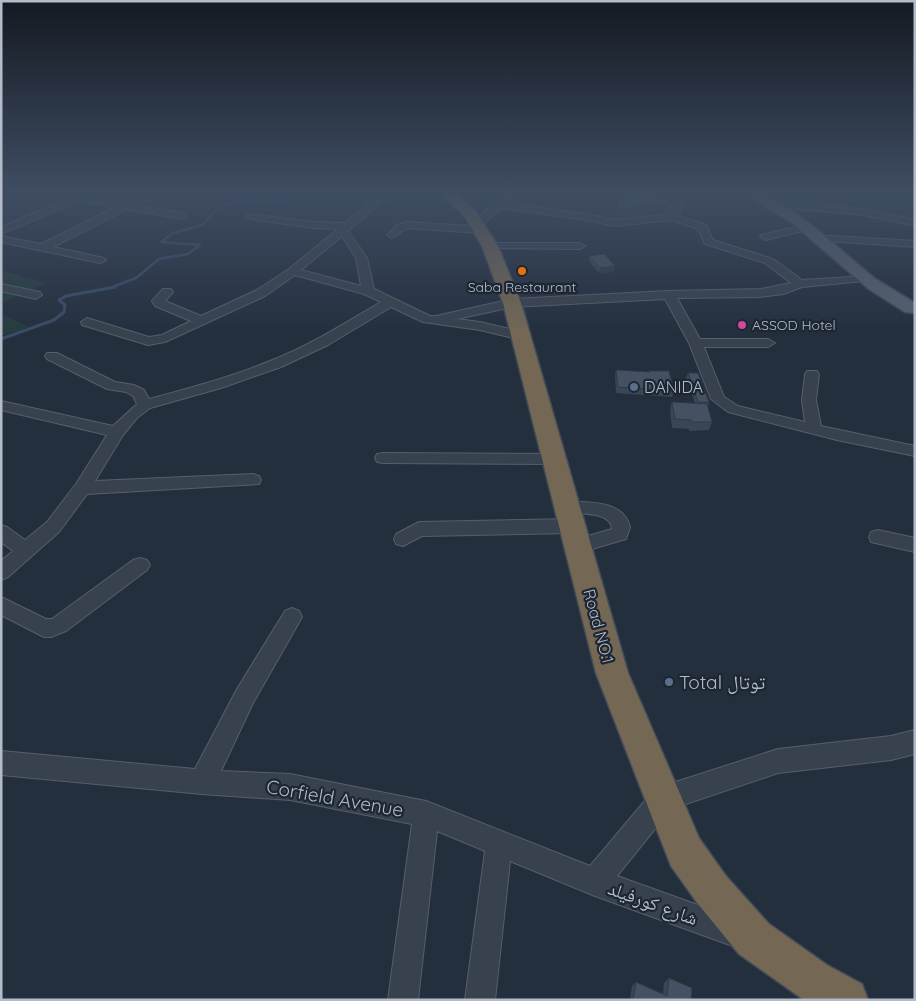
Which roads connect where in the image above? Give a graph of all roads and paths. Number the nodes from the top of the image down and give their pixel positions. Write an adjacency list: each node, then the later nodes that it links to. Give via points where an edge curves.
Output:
1 (9, 240): 12 (street)
2 (59, 240): 12 (street)
3 (332, 240): 14 (street)
4 (353, 240): 18 (street, via 365,266)
5 (485, 240): 23 (highway, Road NO.1)
6 (533, 240): 11 (street)
7 (708, 240): 16 (street, via 769,260)
8 (819, 240): 15 (main road)
9 (845, 240): 10 (street)
10 (915, 244)
11 (580, 246)
12 (44, 247): 13 (street)
13 (100, 260)
14 (293, 271): 18 (street); 26 (street, via 261,293)
15 (864, 278): 16 (street); 24 (main road)
16 (800, 284): 21 (street, via 761,293)
17 (1, 287): 20 (street)
18 (368, 291): 22 (street)
19 (167, 292): 26 (street, via 159,303)
20 (36, 295)
21 (669, 295): 23 (street); 29 (street)
22 (390, 302): 25 (street, via 418,316); 34 (street, via 323,342 276,364)
23 (512, 303): 25 (street); 28 (highway, Road NO.1)
24 (913, 311)
25 (436, 320): 28 (street)
26 (202, 321): 27 (street, via 165,338 148,341)
27 (87, 322)
28 (522, 336): 39 (highway, Road NO.1)
29 (696, 343): 30 (street); 35 (street, via 718,398 724,405)
30 (768, 343)
31 (52, 356): 34 (street, via 112,386 140,393)
32 (812, 374): 35 (street, via 809,400)
33 (1, 405): 36 (street)
34 (145, 405): 36 (street)
35 (814, 429): 37 (street)
36 (117, 432): 41 (street)
37 (915, 451)
38 (383, 458): 39 (street)
39 (554, 459): 42 (highway, Road NO.1)
40 (253, 480): 41 (street)
41 (82, 488): 47 (street, via 53,527)
42 (573, 526): 45 (street, via 418,530); 55 (highway, Road NO.1, via 612,673)
43 (1, 532): 47 (street)
44 (878, 537): 46 (street)
45 (403, 539)
46 (915, 545)
47 (25, 550): 49 (street)
48 (140, 564): 50 (street, via 51,628 44,628)
49 (1, 572)
50 (1, 606)
51 (292, 617): 54 (street, via 245,696)
52 (915, 742): 55 (street, via 891,748 778,761)
53 (1, 763): 54 (street, Corfield Avenue)
54 (202, 782): 56 (street, Corfield Avenue, via 290,787)
55 (663, 799): 58 (street, شارع كورفيلد); 59 (highway, Road NO.1, via 685,852)
56 (426, 814): 57 (street, Corfield Avenue); 60 (street)
57 (499, 842): 58 (street, Corfield Avenue); 61 (street)
58 (595, 882): 59 (street, شارع كورفيلد)
59 (754, 939): 62 (highway, Road NO.1)
60 (403, 1000)
61 (480, 1000)
62 (846, 1000)

